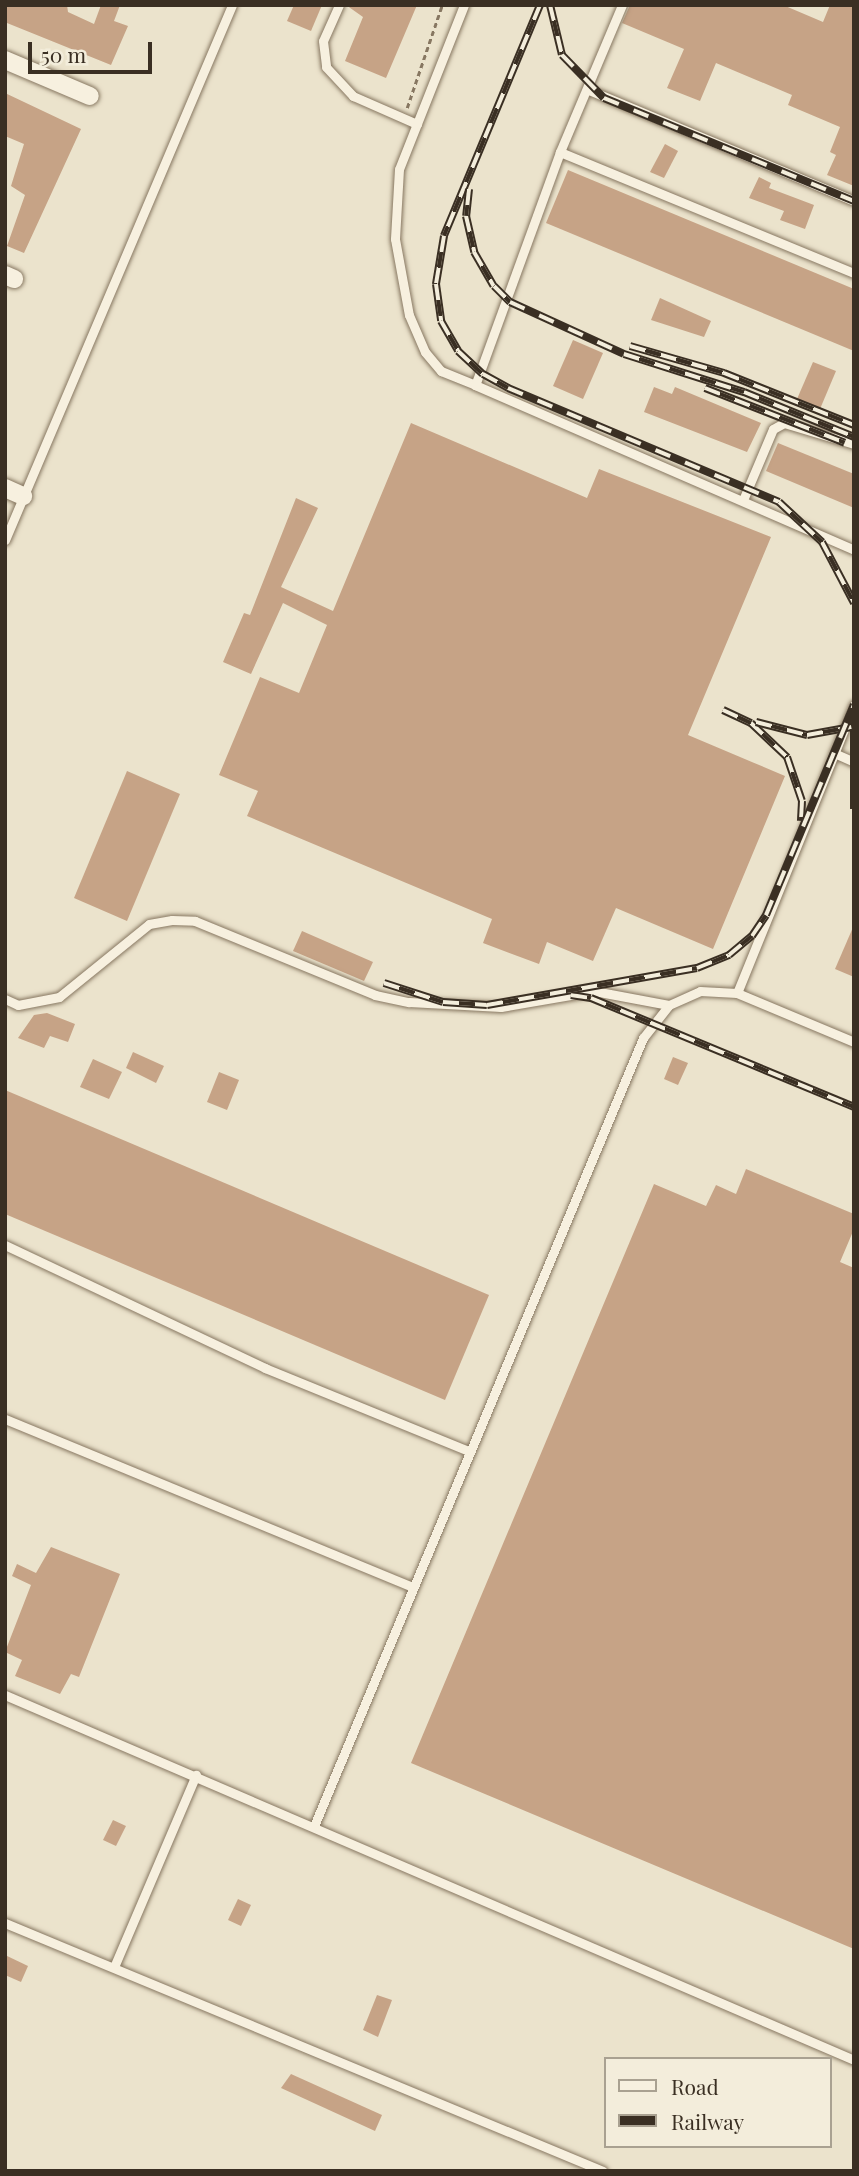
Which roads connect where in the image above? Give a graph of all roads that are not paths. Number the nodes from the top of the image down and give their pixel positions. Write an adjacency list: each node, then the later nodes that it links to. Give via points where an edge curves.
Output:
1 (232, 5): 15 (lane)
2 (339, 5): 8 (lane, via 323,41 326,67 353,96)
3 (464, 5): 8 (lane)
4 (622, 5): 6 (lane)
5 (5, 60): 7 (street)
6 (589, 90): 9 (lane); 10 (lane)
7 (90, 96)
8 (417, 124): 12 (lane, via 399,169 395,198 395,239 409,315 425,352 441,371)
9 (560, 152): 11 (lane); 12 (lane)
10 (854, 201)
11 (854, 272)
12 (475, 385): 16 (lane)
13 (854, 444): 16 (lane, via 784,423 773,429)
14 (5, 488): 15 (street)
15 (23, 496): 17 (lane)
16 (743, 499): 18 (lane)
17 (5, 540)
18 (854, 550)
19 (854, 705): 20 (lane)
20 (834, 753): 21 (lane); 22 (lane)
21 (854, 762)
22 (737, 993): 24 (lane, via 700,992); 25 (lane)
23 (5, 999): 24 (lane, via 18,1004 59,997 149,925 195,920 375,995 410,1002 501,1007 594,991)
24 (669, 1005): 28 (lane, via 643,1038)
25 (854, 1042)
26 (5, 1245): 28 (lane, via 265,1368)
27 (5, 1419): 29 (lane)
28 (468, 1451): 29 (lane)
29 (412, 1587): 32 (lane)
30 (5, 1695): 31 (lane)
31 (196, 1775): 32 (lane); 34 (lane)
32 (314, 1826): 35 (lane)
33 (5, 1923): 34 (lane)
34 (114, 1968): 36 (lane)
35 (854, 2060)
36 (603, 2171)

